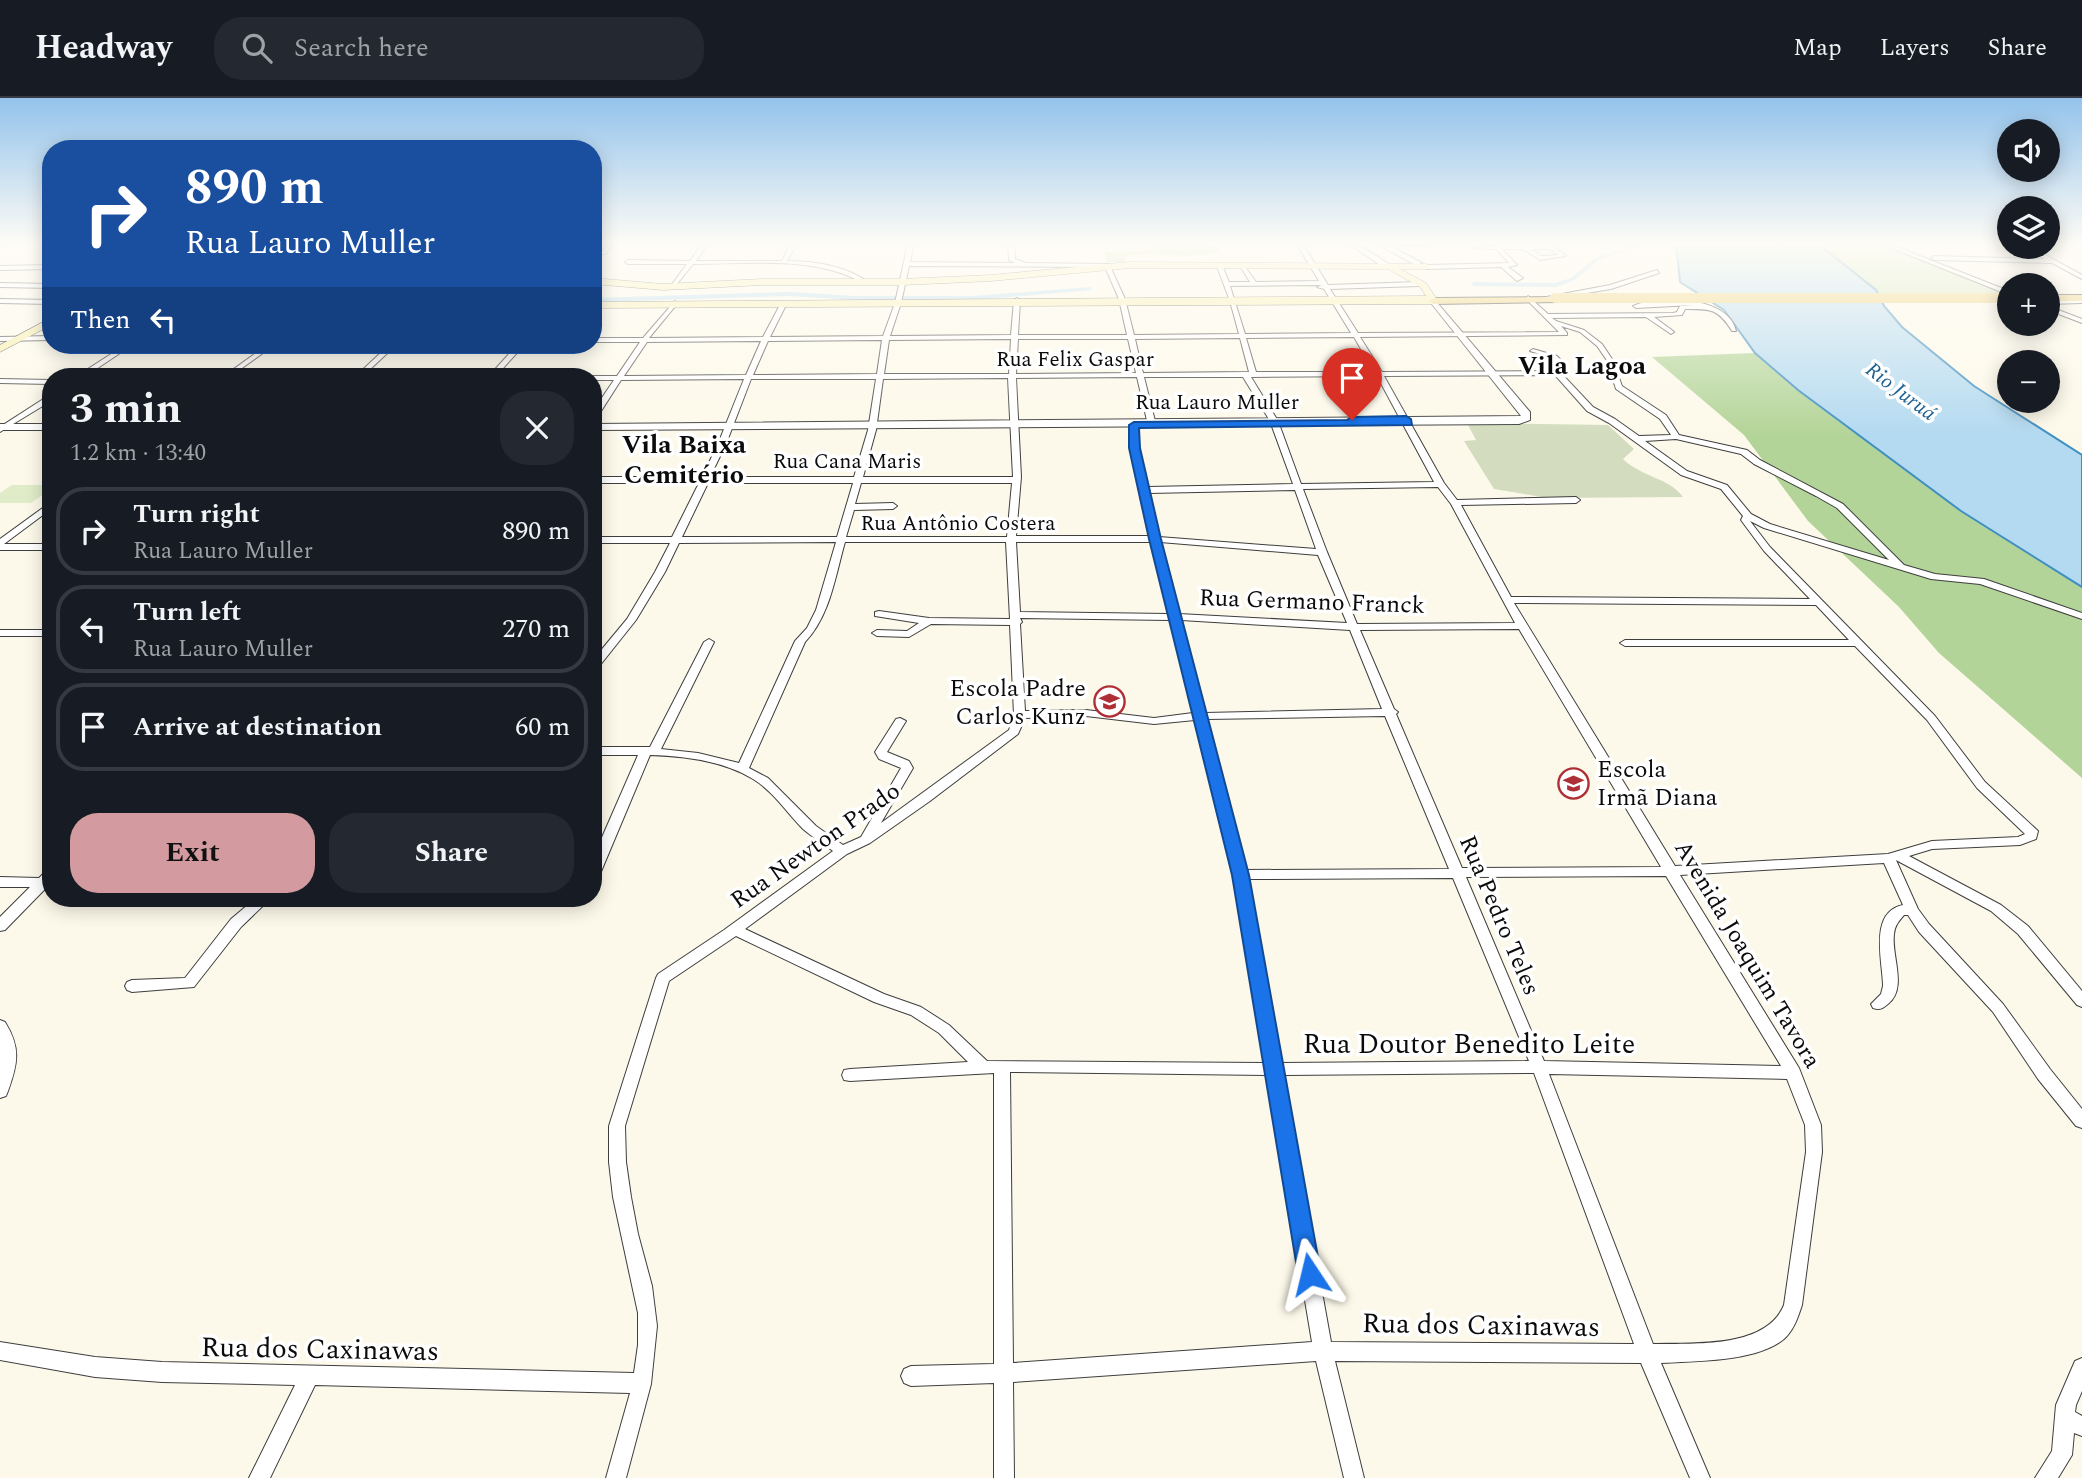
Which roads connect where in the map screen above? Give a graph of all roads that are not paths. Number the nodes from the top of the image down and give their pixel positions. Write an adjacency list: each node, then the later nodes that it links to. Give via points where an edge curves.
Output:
1 (671, 307): 30 (street)
2 (782, 307): 25 (street)
3 (896, 307): 26 (street)
4 (1016, 307): 27 (street)
5 (1121, 307): 23 (street)
6 (1234, 307): 22 (street, Rua Pedro Teles)
7 (1334, 307): 20 (street, Avenida Joaquim Tavora)
8 (1442, 307): 21 (street)
9 (1537, 307): 15 (street)
10 (1638, 307): 14 (street)
11 (1682, 307): 14 (street, via 1680,314)
12 (1709, 307): 18 (street, via 1725,315)
13 (2060, 313): 16 (street)
14 (1648, 316): 15 (street); 19 (street)
15 (1548, 318): 21 (street, via 1565,334); 64 (street, via 1582,331 1600,345 1619,387 1663,416)
16 (2082, 321)
17 (42, 323): 28 (main road)
18 (1734, 330)
19 (1671, 332)
20 (1353, 335): 21 (street); 22 (street); 44 (street, Avenida Joaquim Tavora)
21 (1462, 335): 41 (street)
22 (1241, 336): 23 (street); 43 (street, Rua Pedro Teles)
23 (1128, 337): 27 (street); 45 (street)
24 (42, 338): 28 (street)
25 (765, 338): 26 (street); 30 (street); 50 (street)
26 (886, 338): 27 (street); 46 (street)
27 (1013, 338): 47 (street)
28 (10, 339): 31 (main road)
29 (602, 340): 30 (street)
30 (644, 340): 49 (street)
31 (0, 347)
32 (1533, 351): 42 (street, via 1559,360 1564,367)
33 (115, 354): 37 (street)
34 (258, 354): 38 (street)
35 (383, 354): 39 (street)
36 (513, 354): 40 (street)
37 (93, 368)
38 (238, 368)
39 (368, 368)
40 (499, 368)
41 (1493, 373): 42 (street, Rua Felix Gaspar); 44 (street, Rua Felix Gaspar); 55 (street, Rua Lauro Muller, via 1528,416 1519,421)
42 (1557, 373): 65 (street, via 1586,406)
43 (1249, 374): 44 (street, Rua Felix Gaspar); 45 (street, Rua Felix Gaspar); 57 (street, Rua Pedro Teles)
44 (1378, 374): 55 (street, Avenida Joaquim Tavora)
45 (1140, 376): 47 (street, Rua Felix Gaspar); 56 (street)
46 (881, 377): 47 (street, Rua Felix Gaspar); 50 (street, Rua Felix Gaspar); 58 (street)
47 (1012, 377): 59 (street)
48 (602, 378): 49 (street, Rua Felix Gaspar)
49 (619, 378): 50 (street, Rua Felix Gaspar); 54 (street)
50 (748, 378): 60 (street)
51 (0, 381): 52 (street)
52 (42, 382)
53 (42, 404): 62 (street)
54 (602, 404)
55 (1405, 422): 57 (street, Rua Lauro Muller); 72 (street, Avenida Joaquim Tavora)
56 (1144, 423): 57 (street, Rua Lauro Muller); 59 (street, Rua Lauro Muller); 74 (street, via 1135,448)
57 (1274, 423): 73 (street, Rua Pedro Teles)
58 (872, 424): 59 (street, Rua Lauro Muller); 60 (street, Rua Lauro Muller); 69 (street)
59 (1013, 424): 71 (street)
60 (729, 425): 61 (street, Rua Lauro Muller); 68 (street)
61 (602, 426)
62 (1, 429): 63 (street)
63 (42, 429)
64 (1672, 436): 65 (street); 66 (street, via 1666,444); 90 (street, via 1744,452 1840,506)
65 (1635, 439): 66 (street)
66 (1649, 447): 67 (street)
67 (1696, 478): 80 (street, via 1724,487)
68 (702, 479): 69 (street, Rua Cana Maris); 70 (street, Rua Cana Maris); 84 (street)
69 (858, 479): 71 (street, Rua Cana Maris); 78 (street)
70 (602, 480)
71 (1016, 480): 86 (street)
72 (1440, 484): 73 (street); 76 (street, Avenida Joaquim Tavora)
73 (1296, 487): 74 (street); 89 (street, Rua Pedro Teles)
74 (1146, 490): 82 (street)
75 (1576, 500): 76 (street)
76 (1455, 503): 91 (street, Avenida Joaquim Tavora)
77 (893, 506): 78 (street)
78 (851, 507): 85 (street)
79 (42, 512): 87 (street)
80 (1748, 516): 90 (street, via 1786,533); 92 (street, via 1749,528)
81 (42, 520): 87 (street)
82 (1155, 539): 86 (street, Rua Antônio Costera); 89 (street, Rua Antônio Costera); 95 (street)
83 (602, 540): 84 (street, Rua Antônio Costera)
84 (675, 541): 85 (street, Rua Antônio Costera); 106 (street, via 631,620)
85 (842, 541): 86 (street, Rua Antônio Costera); 113 (street, via 821,610 800,642)
86 (1011, 541): 96 (street)
87 (3, 545): 88 (street)
88 (42, 547)
89 (1322, 552): 99 (street, Rua Pedro Teles)
90 (1902, 568): 94 (street, via 1945,580 1980,581)
91 (1509, 600): 92 (street); 98 (street, Avenida Joaquim Tavora)
92 (1818, 602): 105 (street)
93 (879, 614): 97 (street, Rua Germano Franck)
94 (2082, 616)
95 (1177, 617): 96 (street, Rua Germano Franck); 99 (street, Rua Germano Franck); 109 (street)
96 (1017, 618): 97 (street, Rua Germano Franck); 108 (street)
97 (929, 621): 102 (street, via 909,634)
98 (1522, 626): 99 (street, Rua Germano Franck); 118 (street, Avenida Joaquim Tavora)
99 (1355, 627): 107 (street, Rua Pedro Teles)
100 (0, 633): 101 (street)
101 (42, 633)
102 (877, 633)
103 (709, 642): 111 (street)
104 (1625, 643): 105 (street)
105 (1856, 643): 117 (street, via 1931,718 1981,785 2032,831 2020,841 1932,845)
106 (602, 656)
107 (1392, 712): 109 (street); 119 (street, Rua Pedro Teles)
108 (1020, 715): 109 (street, via 1086,713 1154,721); 114 (street, Rua Newton Prado, via 1014,732 1003,741)
109 (1201, 716): 120 (street)
110 (901, 721): 114 (street, via 881,752 906,768)
111 (650, 750): 112 (street); 113 (street); 116 (street)
112 (602, 751)
113 (742, 770): 115 (street, via 759,777 814,831)
114 (865, 840): 115 (street, Rua Newton Prado)
115 (842, 850): 127 (street, Rua Newton Prado)
116 (602, 854)
117 (1893, 857): 118 (street); 125 (street); 129 (street, via 1996,908 2023,930)
118 (1673, 871): 119 (street); 135 (street, Avenida Joaquim Tavora)
119 (1457, 872): 120 (street); 133 (street, Rua Pedro Teles)
120 (1240, 875): 134 (street)
121 (42, 880): 122 (street)
122 (0, 882)
123 (42, 886): 126 (street)
124 (254, 907): 128 (street, via 189,983)
125 (1912, 910): 130 (street, via 1901,910 1889,924 1886,940 1892,990 1886,1001); 138 (street, via 1998,1008)
126 (0, 926)
127 (735, 930): 132 (street, via 916,1011); 147 (street, Rua Newton Prado, via 663,978 617,1126 626,1223 648,1326)
128 (132, 986)
129 (2082, 1001)
130 (1878, 1004)
131 (0, 1026): 137 (street, via 10,1050)
132 (993, 1066): 134 (street, Rua Doutor Benedito Leite); 136 (street, Rua Doutor Benedito Leite); 144 (street)
133 (1539, 1067): 134 (street, Rua Doutor Benedito Leite); 135 (street, Rua Doutor Benedito Leite); 142 (street, Rua Pedro Teles)
134 (1274, 1069): 139 (street)
135 (1793, 1073): 140 (street, Avenida Joaquim Tavora, via 1813,1125 1814,1152 1793,1306 1777,1332 1760,1342)
136 (850, 1075)
137 (0, 1091)
138 (2082, 1121)
139 (1323, 1350): 142 (street, Rua dos Caxinawas); 144 (street, Rua dos Caxinawas); 152 (street)
140 (1716, 1351): 142 (street, Rua dos Caxinawas)
141 (0, 1352): 146 (street, Rua dos Caxinawas, via 95,1367)
142 (1647, 1354): 153 (street, Rua Pedro Teles)
143 (2082, 1368): 148 (street, via 2066,1405)
144 (1004, 1373): 145 (street, Rua dos Caxinawas); 151 (street)
145 (911, 1376)
146 (309, 1377): 147 (street, Rua dos Caxinawas); 149 (street)
147 (641, 1383): 150 (street, Rua Newton Prado)
148 (2073, 1422): 154 (street, via 2062,1455)
149 (259, 1478)
150 (615, 1478)
151 (1004, 1478)
152 (1354, 1478)
153 (1700, 1478)
154 (2045, 1478)

